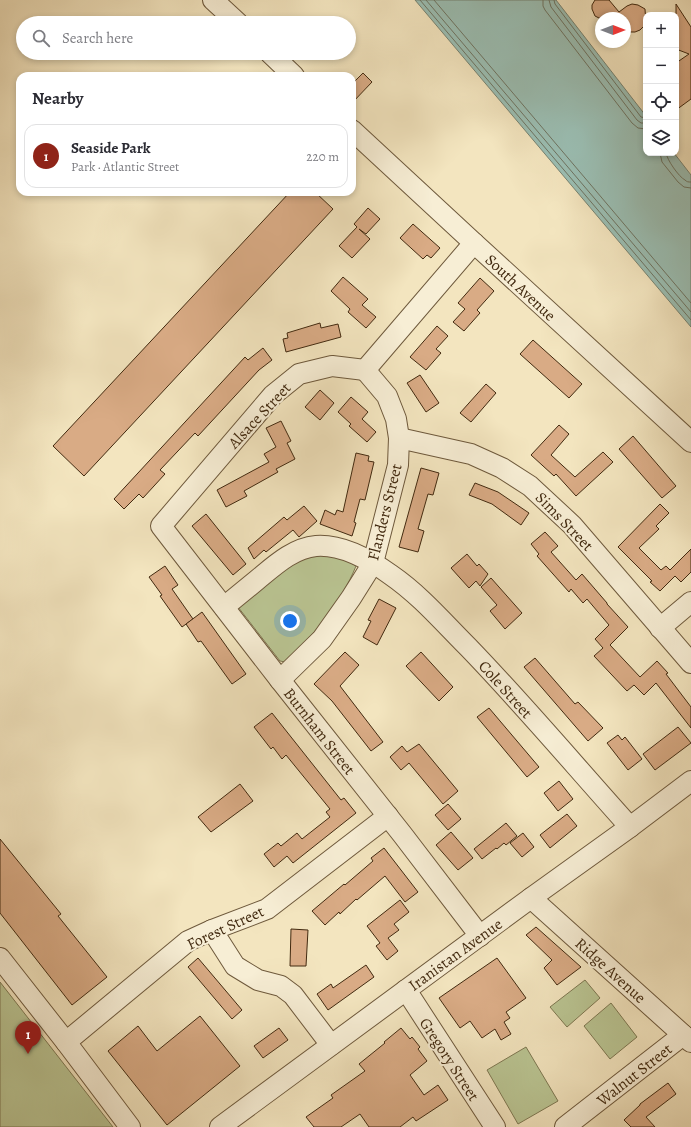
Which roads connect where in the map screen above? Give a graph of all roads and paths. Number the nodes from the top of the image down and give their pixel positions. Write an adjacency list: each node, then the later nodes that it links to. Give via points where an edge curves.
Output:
1 (213, 0): 2 (street)
2 (230, 16)
3 (277, 60): 4 (street)
4 (290, 72)
5 (356, 134): 6 (street, South Avenue)
6 (474, 243): 7 (street); 9 (street, South Avenue)
7 (365, 370): 8 (street, Flanders Street, via 387,396 396,419); 10 (street, Alsace Street, via 332,366 299,374 273,395)
8 (399, 438): 11 (street, Flanders Street, via 398,465); 14 (street, Sims Street, via 471,454 502,468 530,486 572,524)
9 (691, 442)
10 (161, 526): 13 (street, Burnham Street)
11 (373, 563): 13 (street, Cole Street, via 333,546 304,548 277,563); 16 (street, Flanders Street, via 322,639); 19 (street, Cole Street, via 415,594 495,675)
12 (691, 602): 14 (street)
13 (224, 607): 16 (street, Burnham Street)
14 (660, 628): 15 (street, Sims Street)
15 (691, 663)
16 (280, 680): 18 (street, Burnham Street)
17 (691, 781): 19 (street, Iranistan Avenue)
18 (388, 816): 21 (street, Forest Street, via 266,909); 22 (street, Burnham Street)
19 (630, 827): 20 (street, Iranistan Avenue)
20 (531, 898): 22 (street, Iranistan Avenue); 25 (street, Ridge Avenue)
21 (212, 930): 26 (street, Forest Street, via 188,941); 27 (street, via 235,966 258,980 281,986 293,995)
22 (480, 936): 24 (street, Iranistan Avenue)
23 (0, 958): 26 (street)
24 (406, 990): 27 (street, Iranistan Avenue); 30 (street, Gregory Street)
25 (687, 1039): 31 (street, Walnut Street)
26 (66, 1042): 28 (street)
27 (331, 1045): 29 (street, Iranistan Avenue)
28 (130, 1127)
29 (220, 1127)
30 (495, 1127)
31 (565, 1127)

